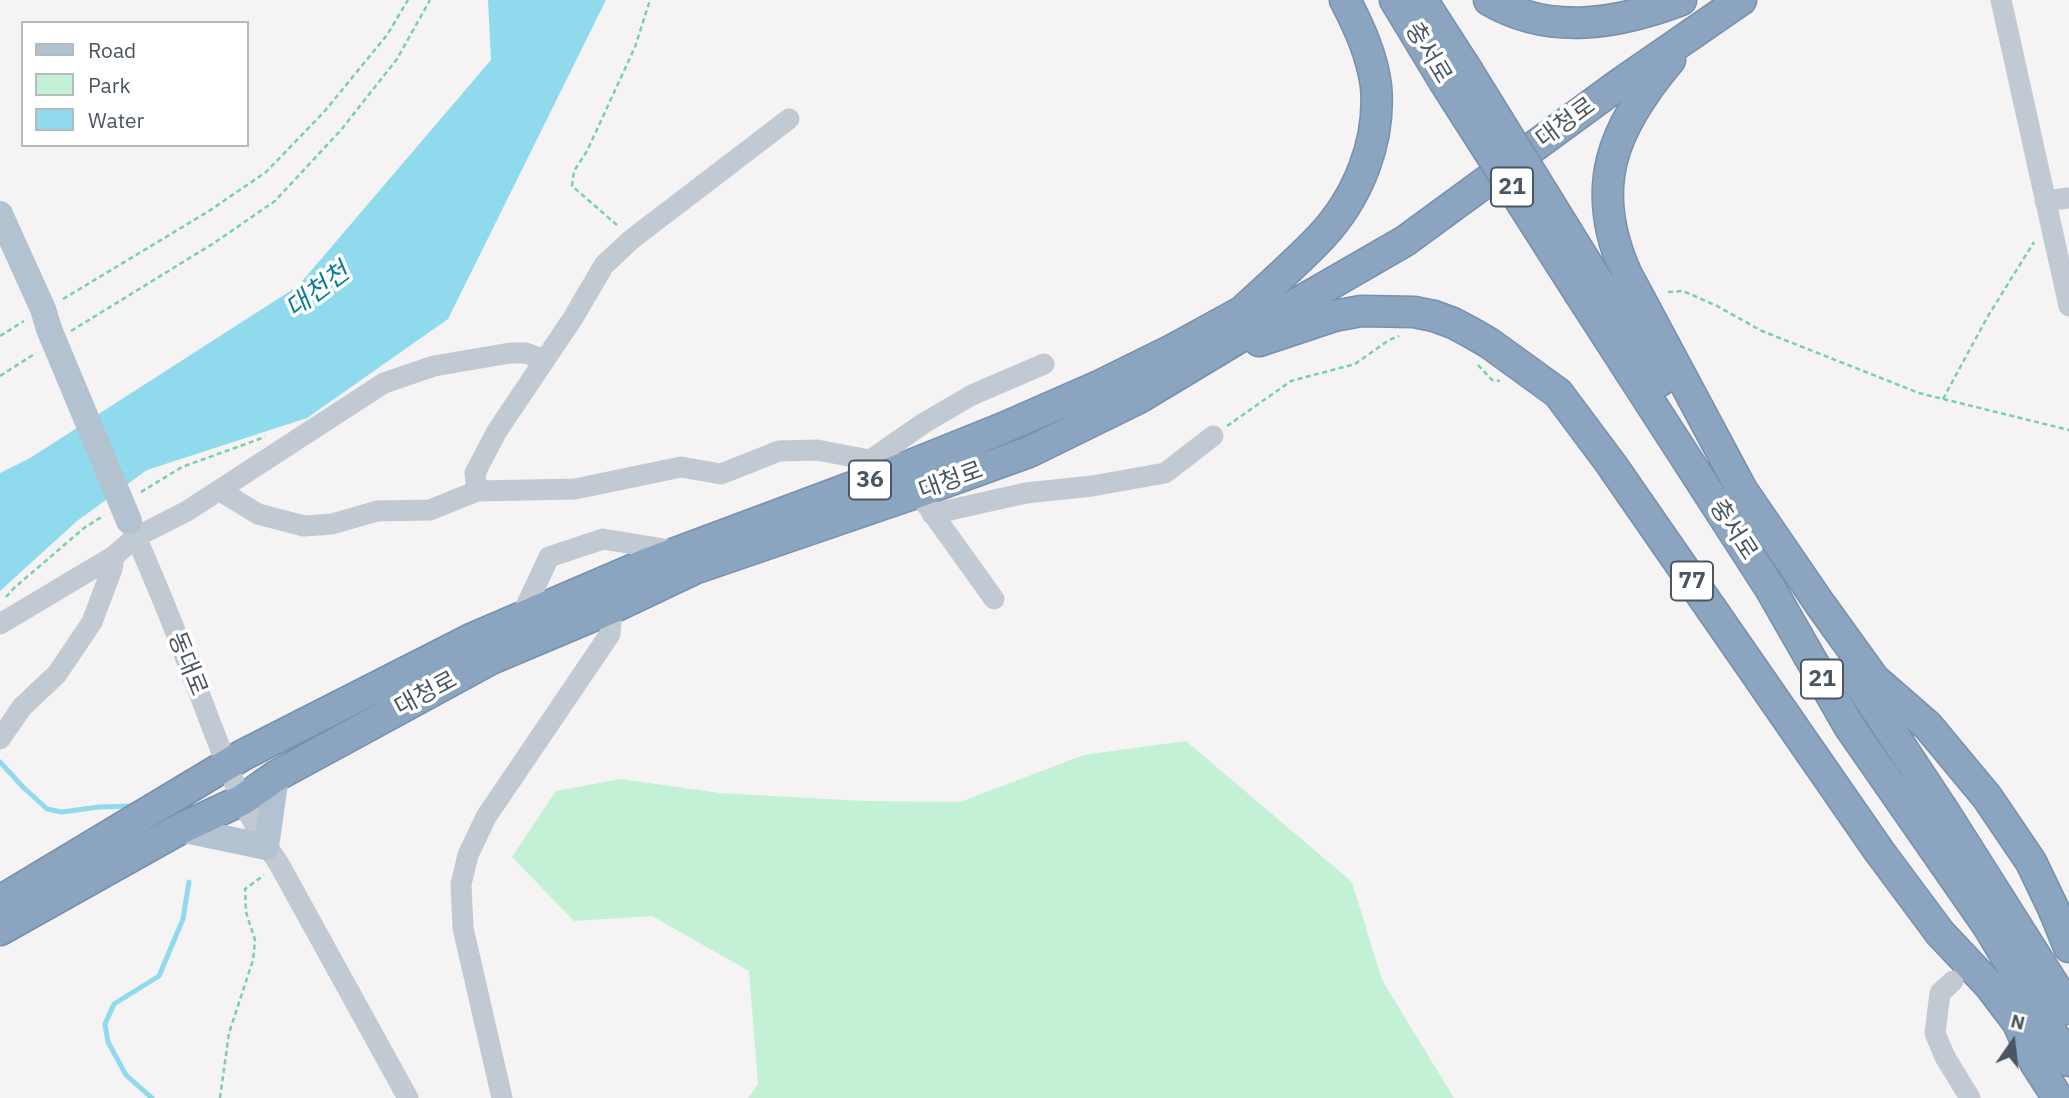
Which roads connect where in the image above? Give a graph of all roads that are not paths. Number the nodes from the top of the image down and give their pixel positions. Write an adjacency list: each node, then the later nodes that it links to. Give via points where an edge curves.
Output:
1 (1345, 0): 17 (highway, via 1366,44 1376,85 1374,131 1362,173 1321,237)
2 (1395, 0): 10 (highway, 충서로 / 21)
3 (1422, 0): 10 (highway, 충서로 / 21)
4 (1489, 0): 5 (highway, via 1541,20 1587,23 1638,15)
5 (1681, 0)
6 (1707, 0): 17 (highway, 대청로 / 36, via 1386,230)
7 (1741, 0): 9 (highway, 대청로 / 36)
8 (2001, 0): 13 (street)
9 (1699, 28): 20 (highway, 대청로 / 36, via 1405,241); 41 (highway, via 1652,83 1620,135 1607,195 1616,250 1742,490 1874,678 1928,726 1987,797 2031,862)
10 (1455, 75): 15 (highway, 21, bridge)
11 (789, 119): 18 (street, via 604,265)
12 (2069, 198): 13 (street)
13 (2045, 201): 16 (street)
14 (0, 214): 26 (main road, 동대로, bridge, via 52,329)
15 (1589, 288): 43 (highway, 충서로 / 21, via 1945,813); 44 (highway, 충서로 / 21, via 1849,726 1989,926)
16 (2069, 306)
17 (1241, 313): 25 (highway, 대청로 / 36, via 1101,385)
18 (545, 360): 23 (street, via 510,353 433,366 384,383); 24 (street, via 497,431 475,474)
19 (1044, 364): 22 (street, via 972,395)
20 (1187, 369): 25 (highway, 대청로 / 36, via 1138,399 1029,452); 48 (highway, 77, via 1323,319 1387,310 1453,323 1489,342 1558,393 1879,851 1940,933 2018,1023)
21 (1213, 436): 25 (street, via 1165,473 1026,493)
22 (872, 459): 24 (street, via 817,450 779,451 721,474 681,467 575,489); 25 (street)
23 (219, 490): 24 (street, via 258,514 304,526 332,524 377,511 430,510); 26 (street, via 187,511)
24 (477, 491)
25 (919, 491): 27 (highway, 대청로 / 36); 29 (street); 30 (highway, 대청로 / 36, via 694,569)
26 (132, 529): 28 (street); 34 (street, 동대로)
27 (678, 552): 31 (highway, 대청로 / 36); 31 (street, via 603,539 549,557)
28 (114, 556): 32 (street); 33 (street, via 92,622 57,674 22,707)
29 (994, 599)
30 (612, 608): 35 (highway, 대청로 / 36, via 491,659); 46 (street, via 610,634 486,817 468,855 461,884 463,928)
31 (521, 617): 34 (highway, 대청로 / 36)
32 (0, 624)
33 (0, 739)
34 (226, 765): 36 (street, 동대로); 39 (highway, 대청로 / 36)
35 (276, 776): 36 (highway, 대청로 / 36); 38 (main road)
36 (242, 800): 37 (highway, 대청로 / 36); 38 (street, 동대로)
37 (180, 829): 38 (main road); 40 (highway, 대청로 / 36)
38 (272, 856): 45 (street, 동대로)
39 (0, 901)
40 (0, 929)
41 (2069, 947)
42 (1953, 981): 47 (street, via 1940,993 1935,1033)
43 (2069, 1009)
44 (2069, 1061)
45 (408, 1098)
46 (502, 1098)
47 (1970, 1098)
48 (2058, 1098)

